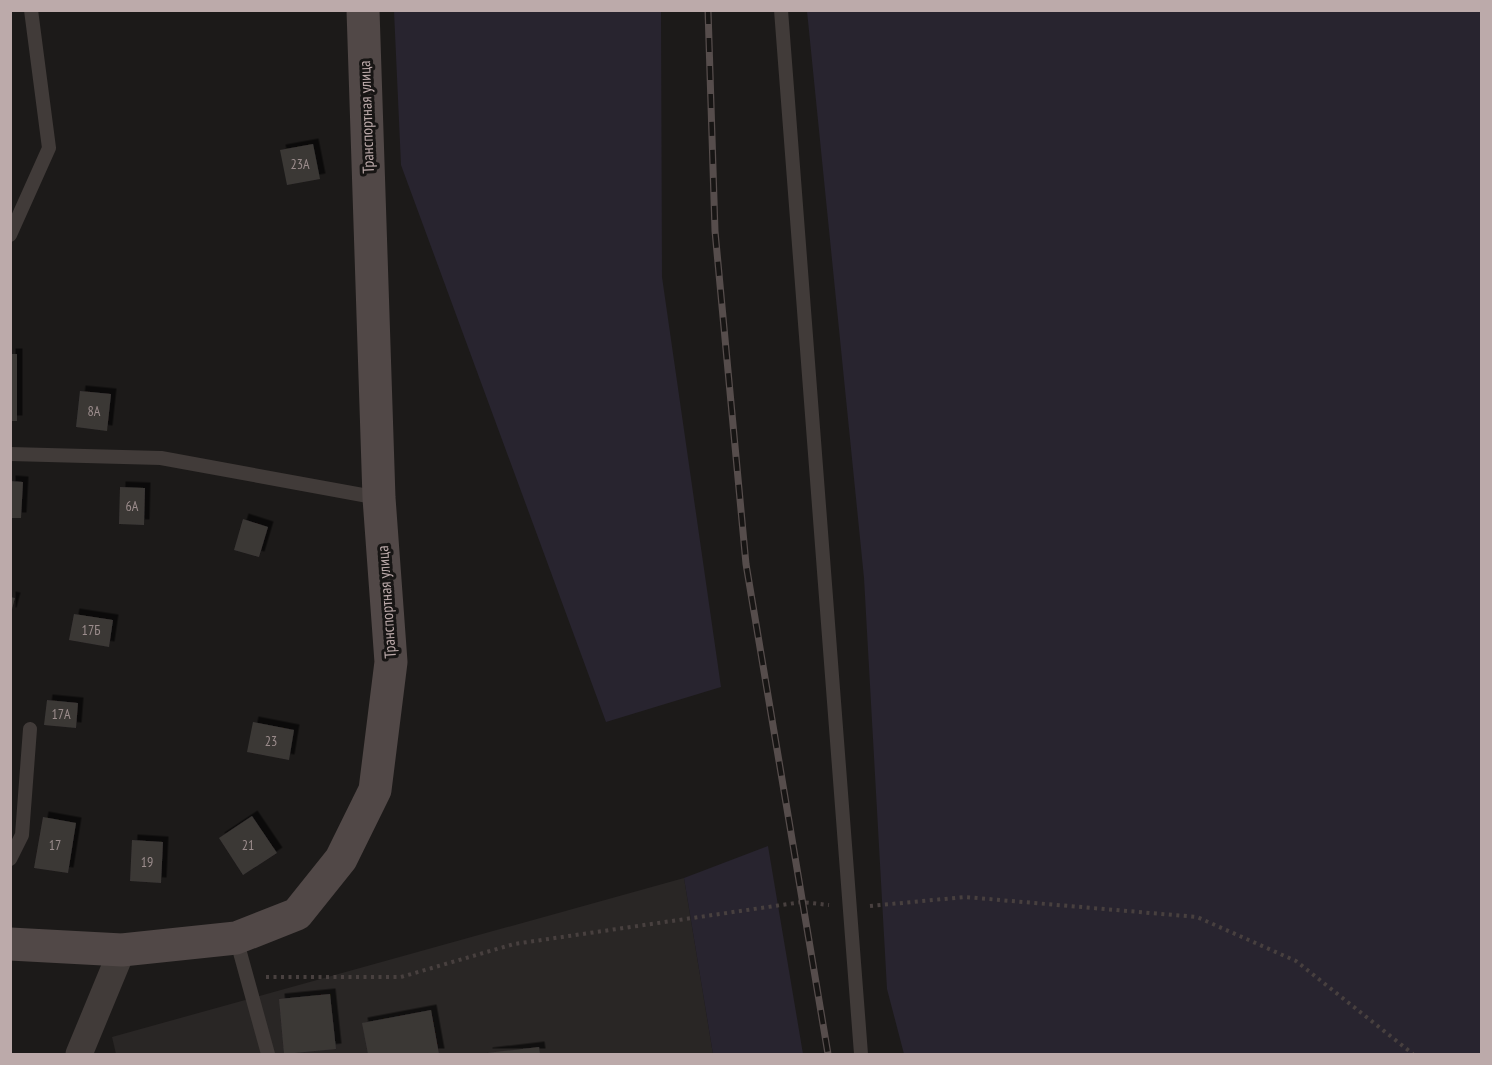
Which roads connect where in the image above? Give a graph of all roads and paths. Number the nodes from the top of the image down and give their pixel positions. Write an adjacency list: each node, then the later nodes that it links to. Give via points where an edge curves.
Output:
1 (31, 10): 4 (lane, via 49,148)
2 (363, 10): 6 (main road, Транспортная улица)
3 (781, 10): 14 (lane)
4 (10, 235)
5 (10, 454): 6 (lane, via 161,458)
6 (379, 498): 9 (main road, Транспортная улица, via 391,662 375,790 341,860 297,914)
7 (30, 729): 8 (lane, via 22,835)
8 (10, 859)
9 (236, 938): 11 (main road, Транспортная улица); 13 (lane)
10 (10, 944): 11 (main road, Транспортная улица)
11 (122, 950): 12 (street)
12 (79, 1054)
13 (268, 1054)
14 (861, 1054)

